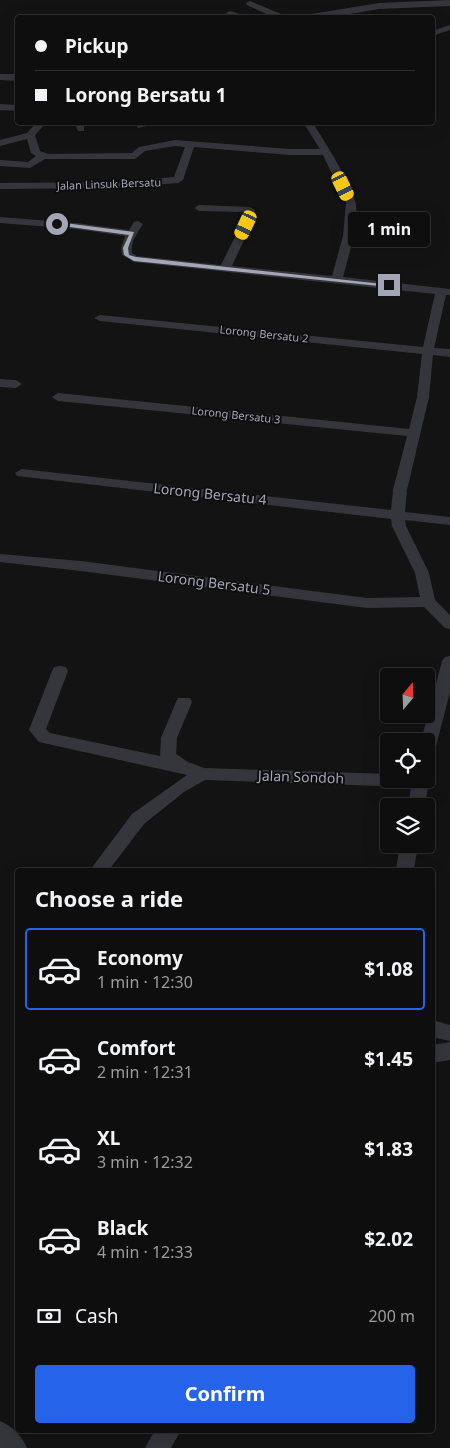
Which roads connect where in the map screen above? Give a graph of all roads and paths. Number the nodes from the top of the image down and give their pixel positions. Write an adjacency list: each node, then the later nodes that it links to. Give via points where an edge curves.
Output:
1 (450, 2): 6 (street, via 358,8)
2 (250, 3): 5 (street)
3 (230, 13): 4 (street)
4 (235, 15)
5 (276, 15)
6 (321, 15)
7 (450, 27): 8 (street)
8 (435, 33)
9 (0, 77): 10 (street)
10 (15, 78)
11 (0, 107): 12 (street)
12 (15, 108)
13 (40, 125): 15 (street)
14 (309, 125): 20 (street)
15 (30, 135): 17 (street); 21 (street, via 36,153)
16 (137, 141): 19 (street)
17 (0, 143)
18 (191, 143): 19 (street); 20 (street); 23 (street, Jalan Linsuk Bersatu, via 178,180 119,185)
19 (148, 147): 21 (street, via 135,156)
20 (326, 152): 29 (street, via 351,203 348,236)
21 (43, 156): 22 (street, via 30,165)
22 (0, 163)
23 (0, 186)
24 (199, 208): 28 (street, via 250,210)
25 (0, 220): 27 (street)
26 (138, 224): 27 (street)
27 (132, 234): 28 (street, via 126,248 127,255 134,259)
28 (225, 269): 29 (street)
29 (337, 280): 30 (street)
30 (445, 291): 32 (street)
31 (100, 318): 32 (street, Lorong Bersatu 2)
32 (428, 350): 33 (street); 37 (street, via 423,397)
33 (450, 353)
34 (0, 382): 35 (street)
35 (16, 384)
36 (58, 396): 37 (street, Lorong Bersatu 3)
37 (413, 433): 39 (street)
38 (22, 473): 39 (street, Lorong Bersatu 4)
39 (398, 514): 40 (street, Lorong Bersatu 4); 42 (street, via 398,526 422,573)
40 (450, 520)
41 (0, 558): 42 (street, Lorong Bersatu 5, via 367,602)
42 (428, 602): 43 (street)
43 (450, 624)
44 (450, 661): 47 (street)
45 (60, 671): 48 (street, Jalan Sondoh, via 37,730 45,738)
46 (184, 702): 48 (street, via 169,738 168,756)
47 (431, 733)
48 (182, 766): 49 (street, Jalan Sondoh)
49 (202, 774): 50 (street, Jalan Sondoh); 52 (street, via 138,819)
50 (380, 779)
51 (407, 853): 53 (street)
52 (101, 868)
53 (404, 868)
54 (435, 1029): 55 (street)
55 (450, 1033)
56 (450, 1051): 57 (street)
57 (435, 1052)
58 (0, 1433): 60 (street)
59 (167, 1433): 61 (street)
60 (15, 1448)
61 (157, 1448)

